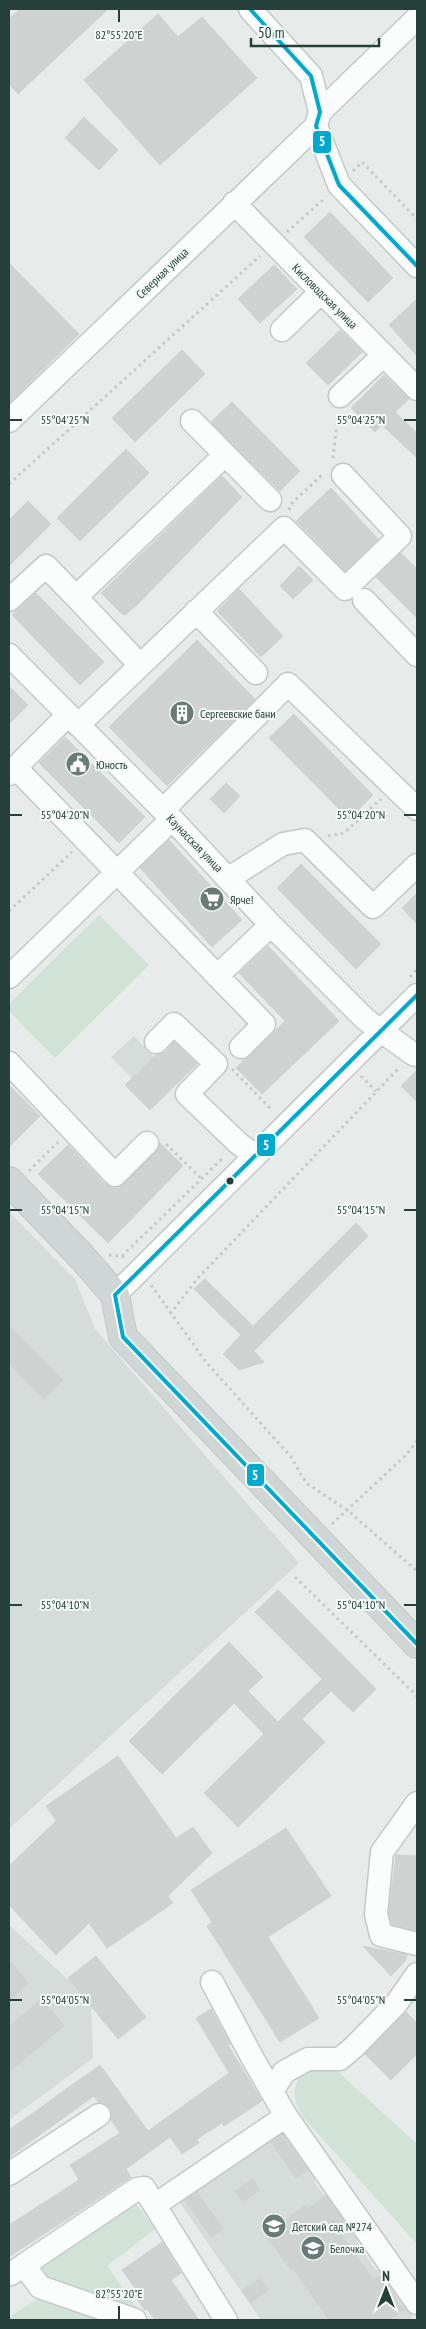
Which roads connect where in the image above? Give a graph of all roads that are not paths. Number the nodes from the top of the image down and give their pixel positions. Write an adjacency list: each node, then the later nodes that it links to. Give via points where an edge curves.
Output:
1 (250, 9): 3 (street, via 311,76)
2 (417, 18): 3 (street, Северная улица)
3 (318, 119): 4 (street, Северная улица); 5 (street, via 339,185)
4 (234, 203): 6 (street, Кисловодская улица); 11 (street, Северная улица)
5 (417, 266)
6 (321, 292): 7 (street); 8 (street, Кисловодская улица)
7 (282, 330)
8 (384, 355): 9 (street, Кисловодская улица); 10 (street)
9 (417, 389)
10 (340, 396)
11 (9, 421)
12 (192, 421): 13 (street)
13 (226, 455): 15 (street); 16 (street)
14 (333, 471): 19 (street, via 400,536 345,589 284,528)
15 (270, 500)
16 (76, 597): 17 (street, via 46,566); 22 (street)
17 (9, 600)
18 (364, 600): 21 (street)
19 (196, 611): 22 (street); 23 (street)
20 (9, 655): 24 (street, Каунасская улица)
21 (417, 655)
22 (140, 665): 24 (street)
23 (256, 672)
24 (73, 720): 25 (street); 27 (street, Каунасская улица)
25 (12, 770): 29 (street)
26 (417, 809): 27 (street, via 288,684)
27 (168, 814): 29 (street); 30 (street, Каунасская улица)
28 (417, 865): 30 (street, via 373,907 305,840 283,844)
29 (118, 873): 32 (street); 33 (street)
30 (229, 878): 31 (street, Каунасская улица)
31 (271, 925): 32 (street); 35 (street, Каунасская улица, via 365,1020)
32 (217, 976): 37 (street, via 264,1024)
33 (9, 977)
34 (417, 995): 35 (street)
35 (380, 1031): 38 (street, Каунасская улица); 41 (street)
36 (156, 1042): 41 (street, via 174,1024 216,1064 188,1094)
37 (241, 1047)
38 (415, 1054)
39 (9, 1062): 40 (street, via 115,1175)
40 (147, 1143)
41 (254, 1155): 43 (street)
42 (16, 1179): 43 (main road)
43 (115, 1295): 44 (main road, via 123,1336 316,1538)
44 (413, 1631)
45 (417, 1803): 46 (street, via 382,1852 376,1914 381,1935)
46 (417, 1944)
47 (212, 1982): 49 (street)
48 (415, 1982): 49 (street, via 340,2059 308,2059 284,2072)
49 (272, 2092): 51 (street)
50 (99, 2115): 52 (street)
51 (286, 2116): 53 (street); 55 (street)
52 (9, 2174)
53 (155, 2205): 54 (street, via 144,2188 137,2188); 57 (street)
54 (16, 2269): 56 (street, via 40,2287)
55 (417, 2303)
56 (135, 2320)
57 (226, 2320)

